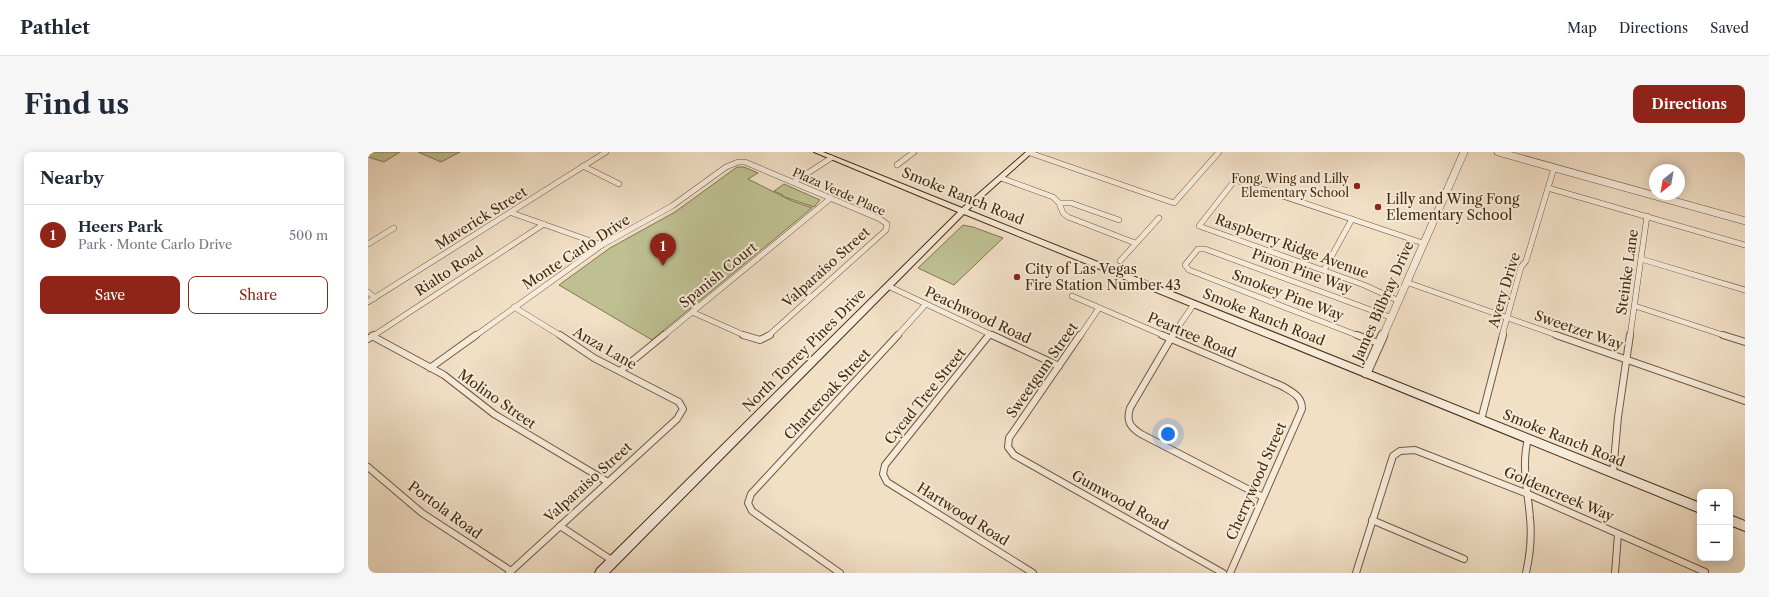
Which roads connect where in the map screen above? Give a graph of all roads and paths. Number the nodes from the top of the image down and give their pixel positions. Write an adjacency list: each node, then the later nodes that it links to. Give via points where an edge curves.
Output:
1 (606, 152): 11 (street, Maverick Street)
2 (817, 152): 8 (main road, Smoke Ranch Road)
3 (914, 152): 10 (street)
4 (1030, 152): 5 (street, via 1174,203); 13 (main road, North Torrey Pines Drive)
5 (1219, 152)
6 (1464, 152): 30 (street, James Bilbray Drive)
7 (1498, 152): 12 (street)
8 (831, 158): 14 (street); 19 (main road, Smoke Ranch Road)
9 (738, 162): 14 (street, Plaza Verde Place, via 745,162); 32 (street, Monte Carlo Drive, via 726,167 672,206)
10 (896, 165)
11 (583, 166): 15 (street); 20 (street, Maverick Street)
12 (1554, 168): 16 (street, Avery Drive); 25 (street)
13 (1001, 178): 18 (street, via 1053,198); 19 (main road, North Torrey Pines Drive)
14 (794, 182): 17 (street, Plaza Verde Place)
15 (619, 184)
16 (1548, 188): 21 (street); 53 (street, Avery Drive)
17 (831, 198): 27 (street, Plaza Verde Place); 51 (street, Spanish Court)
18 (1059, 203): 24 (street, via 1071,203); 29 (street, via 1063,213 1068,217)
19 (963, 211): 39 (main road, North Torrey Pines Drive); 47 (main road, Smoke Ranch Road)
20 (512, 213): 26 (street); 43 (street, Maverick Street)
21 (1647, 216): 33 (street); 35 (street, Steinke Lane)
22 (1159, 218): 29 (street)
23 (1352, 219): 30 (street); 37 (street); 37 (street, Raspberry Ridge Avenue, via 1235,180 1199,226)
24 (1119, 220)
25 (1745, 221)
26 (544, 224): 32 (street); 55 (street, Rialto Road)
27 (887, 224): 51 (street, Valparaiso Street, via 886,230 790,318 773,333 760,340)
28 (394, 228): 31 (street)
29 (1135, 243): 36 (street)
30 (1423, 243): 38 (street, James Bilbray Drive)
31 (368, 244)
32 (602, 245): 49 (street, Monte Carlo Drive)
33 (1745, 245)
34 (1205, 248): 52 (street, Pinon Pine Way); 58 (street, Smokey Pine Way, via 1198,250 1186,265 1189,270)
35 (1641, 259): 40 (street); 48 (street, Steinke Lane)
36 (1120, 261)
37 (1324, 270): 44 (street, Raspberry Ridge Avenue)
38 (1406, 282): 44 (street, James Bilbray Drive); 53 (street, Sweetzer Way)
39 (888, 286): 46 (street, Peachwood Road); 83 (main road, North Torrey Pines Drive)
40 (1745, 290)
41 (368, 292): 43 (street)
42 (1072, 296): 50 (street, Peartree Road)
43 (375, 298): 45 (street, Maverick Street)
44 (1397, 300): 52 (street, James Bilbray Drive)
45 (368, 302)
46 (926, 304): 54 (street, Peachwood Road); 87 (street, Charteroak Street, via 751,494 748,503 752,511)
47 (1194, 304): 56 (street); 63 (main road, Smoke Ranch Road)
48 (1635, 306): 57 (street); 59 (street, Steinke Lane)
49 (514, 307): 61 (street, Monte Carlo Drive); 62 (street, Anza Lane, via 594,358)
50 (1099, 308): 56 (street, Peartree Road); 60 (street, Sweetgum Street)
51 (692, 312): 62 (street, Spanish Court)
52 (1390, 317): 58 (street, James Bilbray Drive)
53 (1507, 317): 59 (street, Sweetzer Way); 67 (street, Avery Drive)
54 (990, 334): 60 (street, Peachwood Road); 72 (street, Cycad Tree Street, via 884,465)
55 (370, 337): 61 (street, Molino Street)
56 (1170, 339): 64 (street, Peartree Road, via 1282,386); 75 (street, via 1130,408 1127,416 1130,427)
57 (1745, 342)
58 (1378, 343): 63 (street, James Bilbray Drive)
59 (1627, 359): 65 (street, Sweetzer Way); 71 (street, Steinke Lane)
60 (1059, 366): 69 (street, Sweetgum Street, via 1009,438)
61 (430, 368): 73 (street, Molino Street, via 444,375 494,414)
62 (620, 371): 66 (street, Anza Lane, via 679,402)
63 (1366, 373): 67 (main road, Smoke Ranch Road)
64 (1300, 399): 75 (street, Cherrywood Street, via 1302,409)
65 (1745, 401)
66 (683, 409): 73 (street, Valparaiso Street, via 677,419)
67 (1481, 420): 68 (main road, Smoke Ranch Road)
68 (1528, 439): 71 (main road, Smoke Ranch Road); 74 (street, via 1524,462)
69 (1008, 447): 89 (street, Gumwood Road, via 1014,455)
70 (368, 467): 84 (street, Portola Road, via 422,513)
71 (1613, 473): 76 (main road, Smoke Ranch Road)
72 (883, 474): 88 (street, Hartwood Road, via 887,482)
73 (608, 482): 79 (street, Valparaiso Street)
74 (1528, 494): 77 (street, Goldencreek Way, via 1415,450 1400,451 1393,456); 81 (street, Goldencreek Way); 92 (street, via 1532,535 1531,556)
75 (1263, 497): 90 (street, Cherrywood Street)
76 (1697, 507)
77 (1372, 520): 82 (street); 91 (street)
78 (1733, 521): 80 (main road)
79 (560, 526): 83 (street); 84 (street, Valparaiso Street)
80 (1745, 526)
81 (1618, 534): 85 (street, Goldencreek Way); 93 (street)
82 (1464, 559)
83 (612, 561): 86 (main road, North Torrey Pines Drive)
84 (510, 572)
85 (1705, 572)
86 (601, 573)
87 (840, 573)
88 (1033, 573)
89 (1223, 573)
90 (1230, 573)
91 (1356, 573)
92 (1526, 573)
93 (1615, 573)

